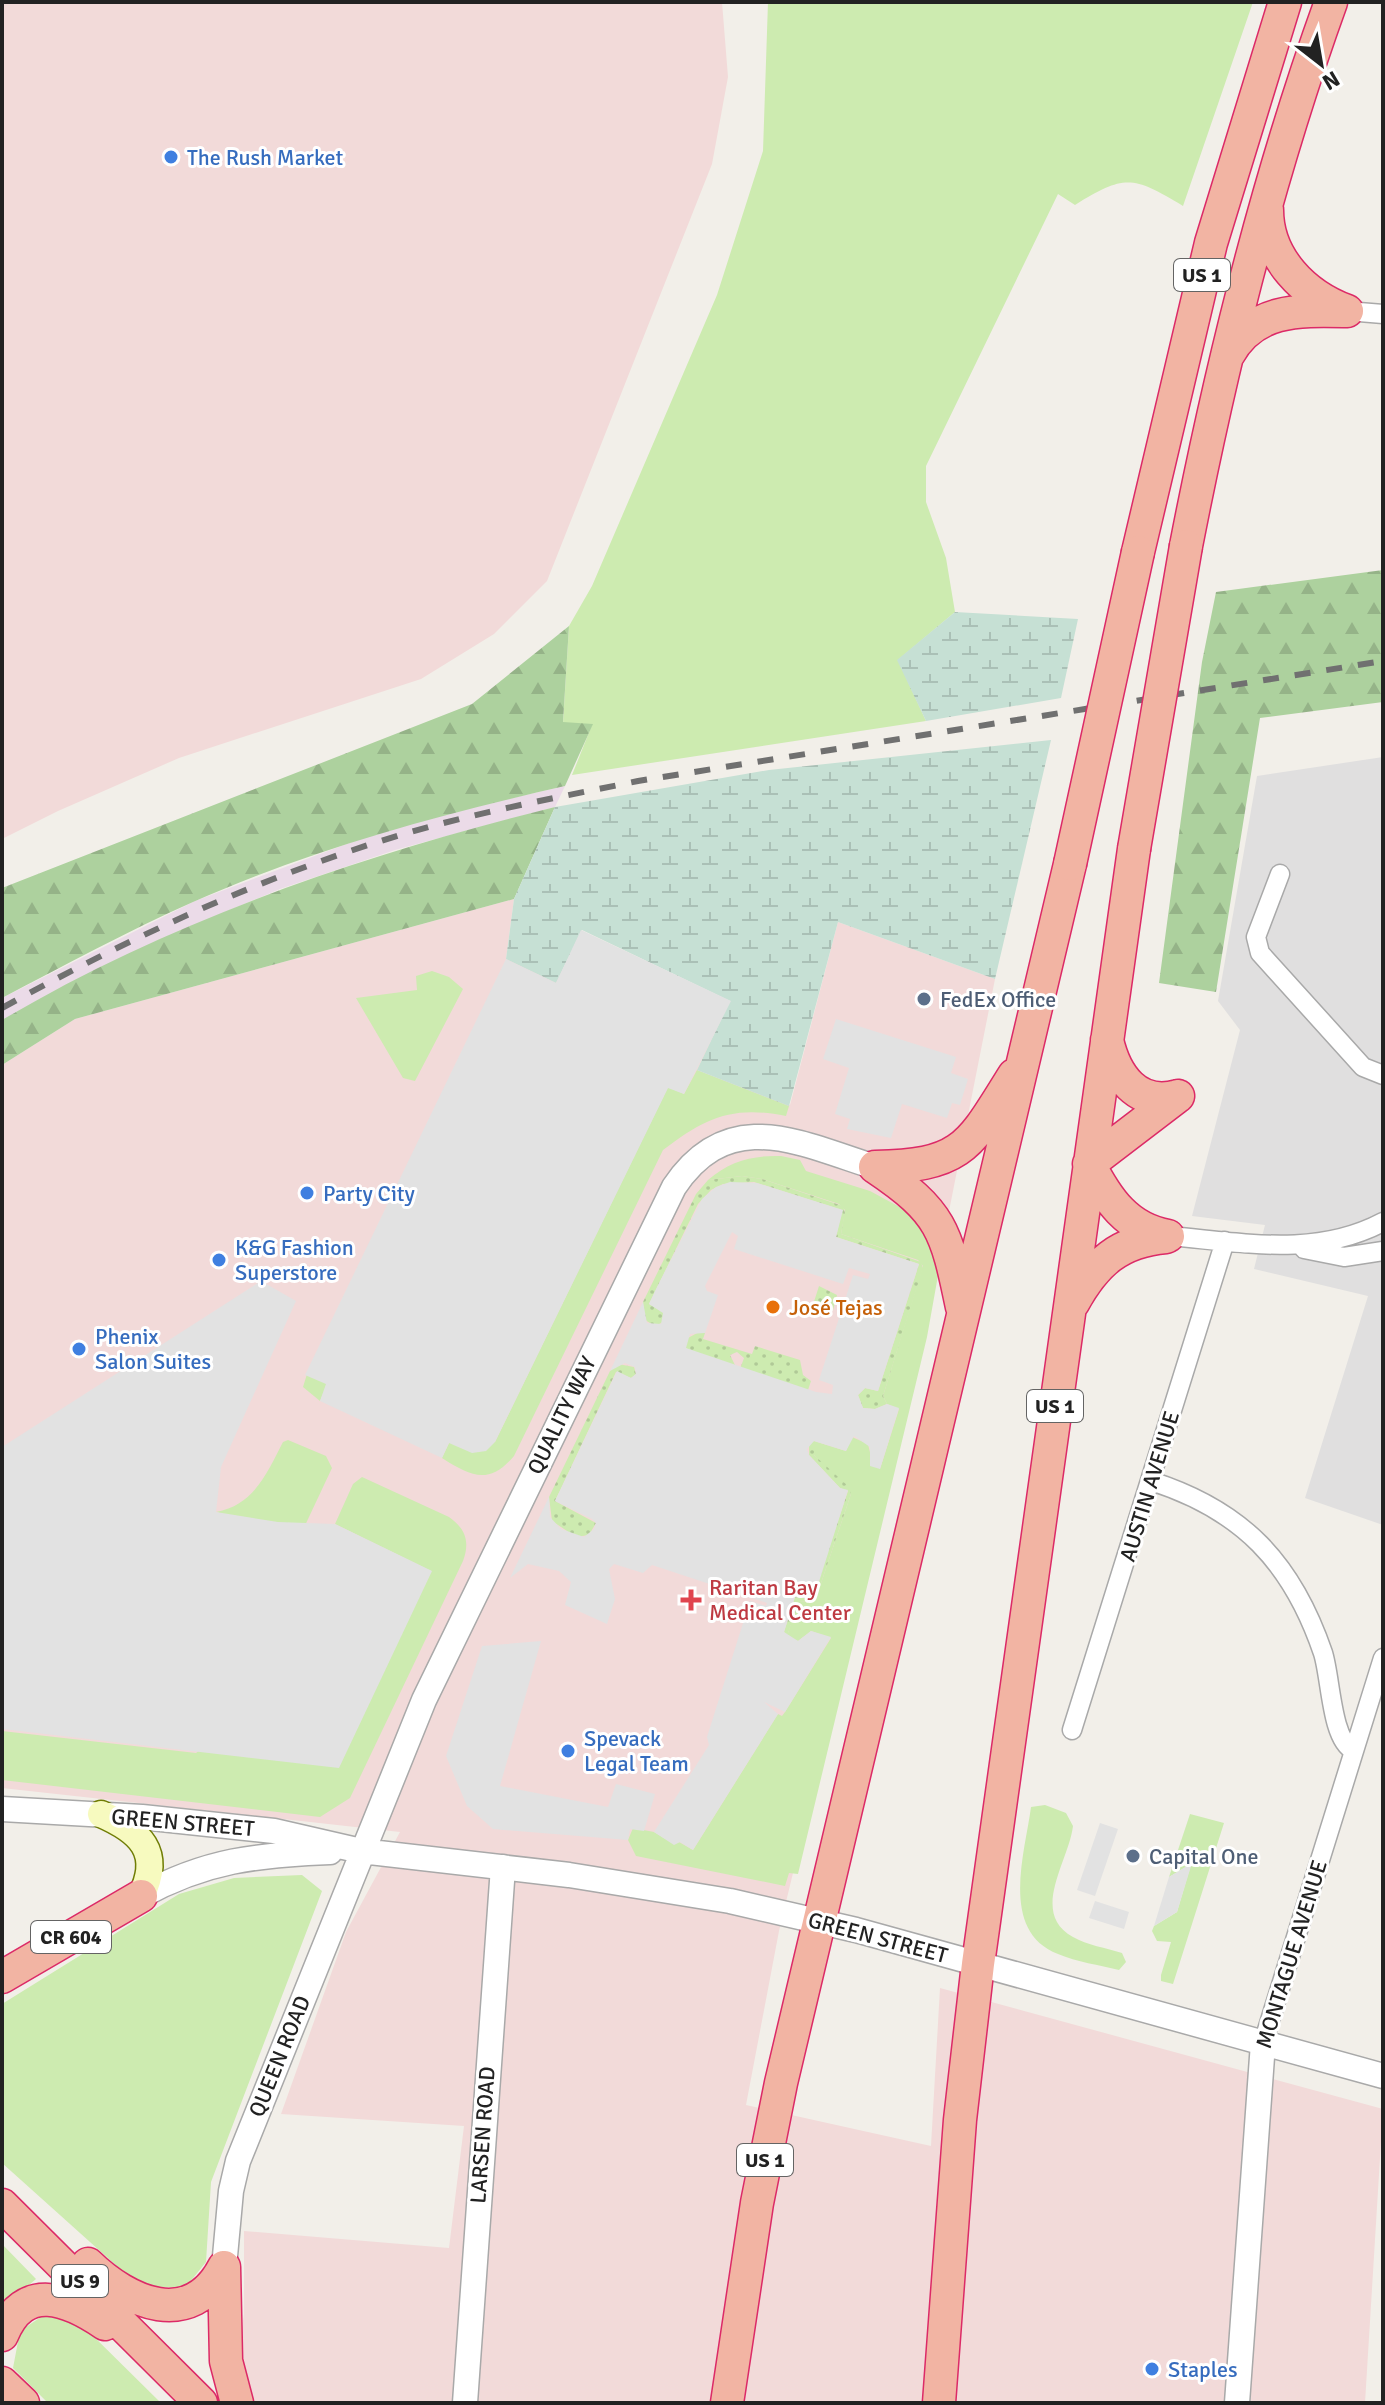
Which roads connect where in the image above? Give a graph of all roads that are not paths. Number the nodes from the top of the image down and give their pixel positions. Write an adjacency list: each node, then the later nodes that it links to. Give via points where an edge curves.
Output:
1 (1285, 2): 9 (highway, US 1, bridge, via 1214,230)
2 (1331, 2): 3 (highway, US 1)
3 (1269, 193): 4 (highway, via 1268,227 1283,263 1308,288); 6 (highway, US 1)
4 (1347, 311): 5 (street); 6 (highway, via 1297,311 1264,319 1237,341)
5 (1383, 314)
6 (1225, 362): 8 (highway, US 1, bridge, via 1186,546)
7 (1280, 874): 10 (street, via 1256,937 1260,953 1363,1067)
8 (1106, 1036): 11 (highway, US 1); 11 (highway, via 1119,1073 1135,1091 1152,1099 1178,1096)
9 (1027, 1056): 12 (highway, via 976,1134 957,1152 934,1163); 19 (highway, US 1)
10 (1383, 1075)
11 (1089, 1164): 14 (highway, via 1126,1218); 18 (highway, US 1)
12 (875, 1167): 19 (highway, via 934,1215 947,1241); 26 (street, QUALITY WAY, via 792,1140 748,1135 711,1149 681,1176 438,1667)
13 (1383, 1222): 16 (street, via 1348,1236)
14 (1168, 1236): 15 (street); 18 (highway, via 1137,1241 1104,1258)
15 (1225, 1241): 16 (street); 20 (street, AUSTIN AVENUE)
16 (1293, 1246): 17 (street, via 1344,1257)
17 (1383, 1251)
18 (1067, 1313): 30 (highway, US 1)
19 (964, 1317): 29 (highway, US 1)
20 (1151, 1481): 22 (street, AUSTIN AVENUE); 23 (street, via 1216,1507 1279,1567 1316,1636 1329,1675 1338,1735)
21 (1383, 1658): 23 (street, MONTAGUE AVENUE)
22 (1072, 1730)
23 (1353, 1750): 32 (street, MONTAGUE AVENUE)
24 (2, 1809): 25 (street, GREEN STREET / CR 604)
25 (101, 1814): 26 (street, GREEN STREET / CR 604, via 274,1831); 28 (main road, via 128,1827 145,1847 150,1874)
26 (361, 1851): 27 (street, GREEN STREET / CR 604); 28 (street, GREEN STREET / CR 604, via 232,1859 191,1871); 35 (street, QUEEN ROAD, via 238,2161)
27 (503, 1867): 29 (street, GREEN STREET / CR 604, via 651,1886); 40 (street, LARSEN ROAD)
28 (141, 1896): 31 (highway, CR 604)
29 (818, 1920): 30 (street, GREEN STREET / CR 604); 41 (highway, US 1, via 765,2160)
30 (978, 1964): 32 (street, GREEN STREET / CR 604); 42 (highway, US 1, via 960,2120)
31 (2, 1977)
32 (1263, 2043): 33 (street, GREEN STREET / CR 604); 43 (street, MONTAGUE AVENUE)
33 (1383, 2076)
34 (2, 2203): 35 (highway, via 74,2251 117,2289 142,2301 171,2306 190,2301 213,2286); 37 (highway, US 9)
35 (224, 2267): 39 (highway, via 226,2361)
36 (2, 2335): 37 (highway, via 21,2309 38,2300 60,2300 81,2308)
37 (157, 2359): 38 (highway, US 9)
38 (201, 2403)
39 (237, 2403)
40 (465, 2403)
41 (727, 2403)
42 (939, 2403)
43 (1237, 2403)

